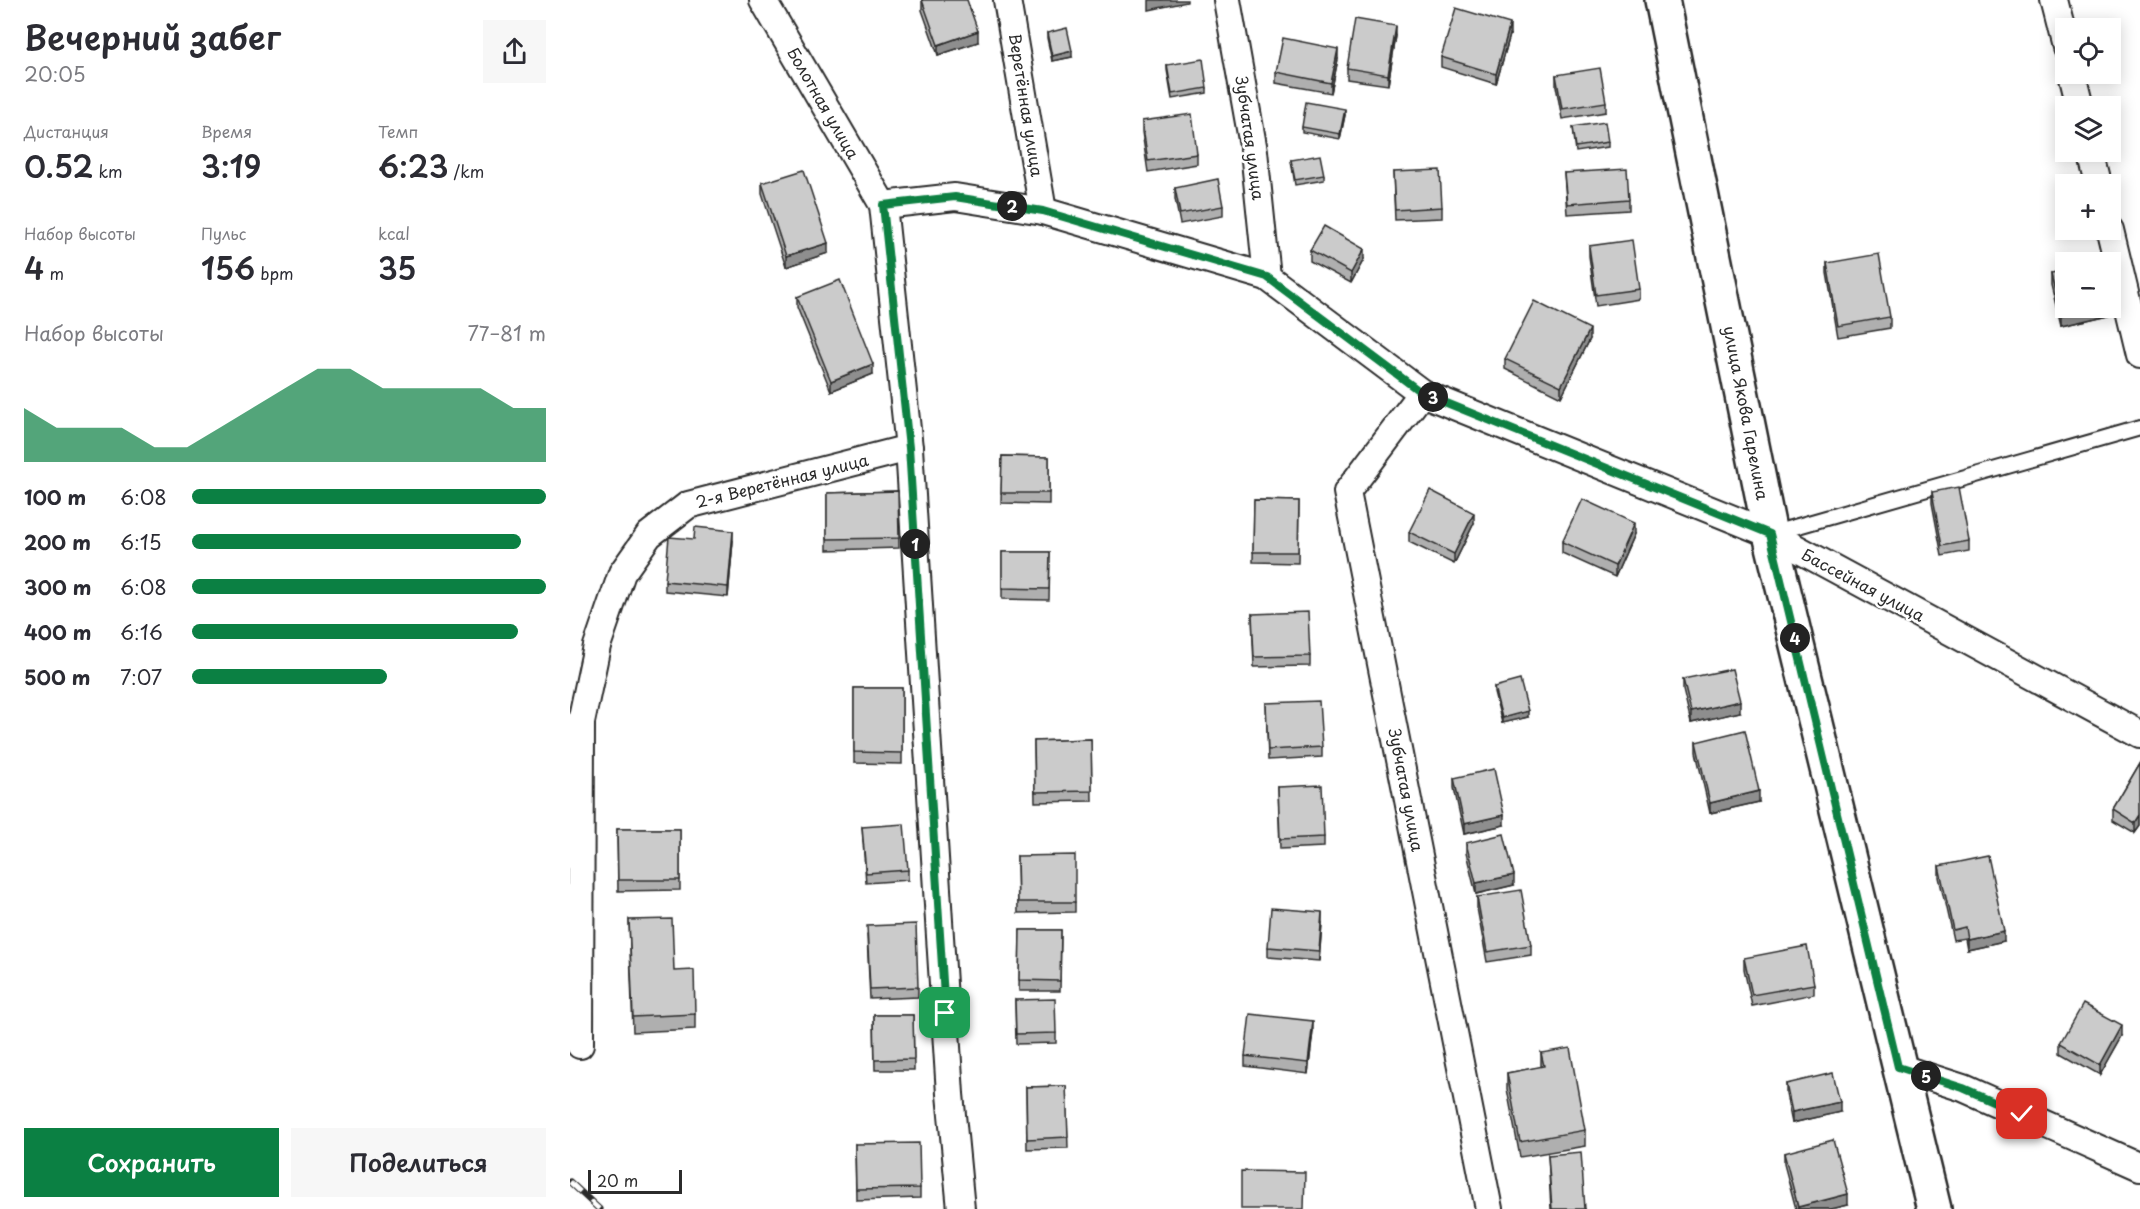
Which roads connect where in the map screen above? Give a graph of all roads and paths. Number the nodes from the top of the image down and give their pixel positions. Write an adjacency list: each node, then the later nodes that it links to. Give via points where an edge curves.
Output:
1 (764, 0): 7 (street, Болотная улица)
2 (1007, 0): 8 (street, Веретённая улица)
3 (1227, 0): 10 (street, Зубчатая улица, via 1254,151)
4 (1662, 0): 15 (main road, улица Якова Гарелина)
5 (2054, 0): 6 (street)
6 (2059, 18)
7 (883, 205): 8 (street, Бассейная улица, via 955,197); 14 (street)
8 (1043, 211): 10 (street, Бассейная улица)
9 (2112, 240): 11 (street)
10 (1267, 277): 12 (street, Бассейная улица)
11 (2140, 355)
12 (1422, 393): 15 (street, Бассейная улица); 21 (street, Зубчатая улица, via 1347,492)
13 (2140, 428): 15 (lane)
14 (909, 448): 17 (street, 2-я Веретённая улица, via 688,505 650,535 622,573 597,646 581,722); 20 (street, via 950,1094)
15 (1770, 534): 16 (street, Бассейная улица); 18 (main road, улица Якова Гарелина)
16 (2140, 734)
17 (580, 1045)
18 (1898, 1067): 19 (street, via 1963,1088); 22 (main road, улица Якова Гарелина)
19 (2140, 1167)
20 (961, 1209)
21 (1489, 1209)
22 (1934, 1209)

